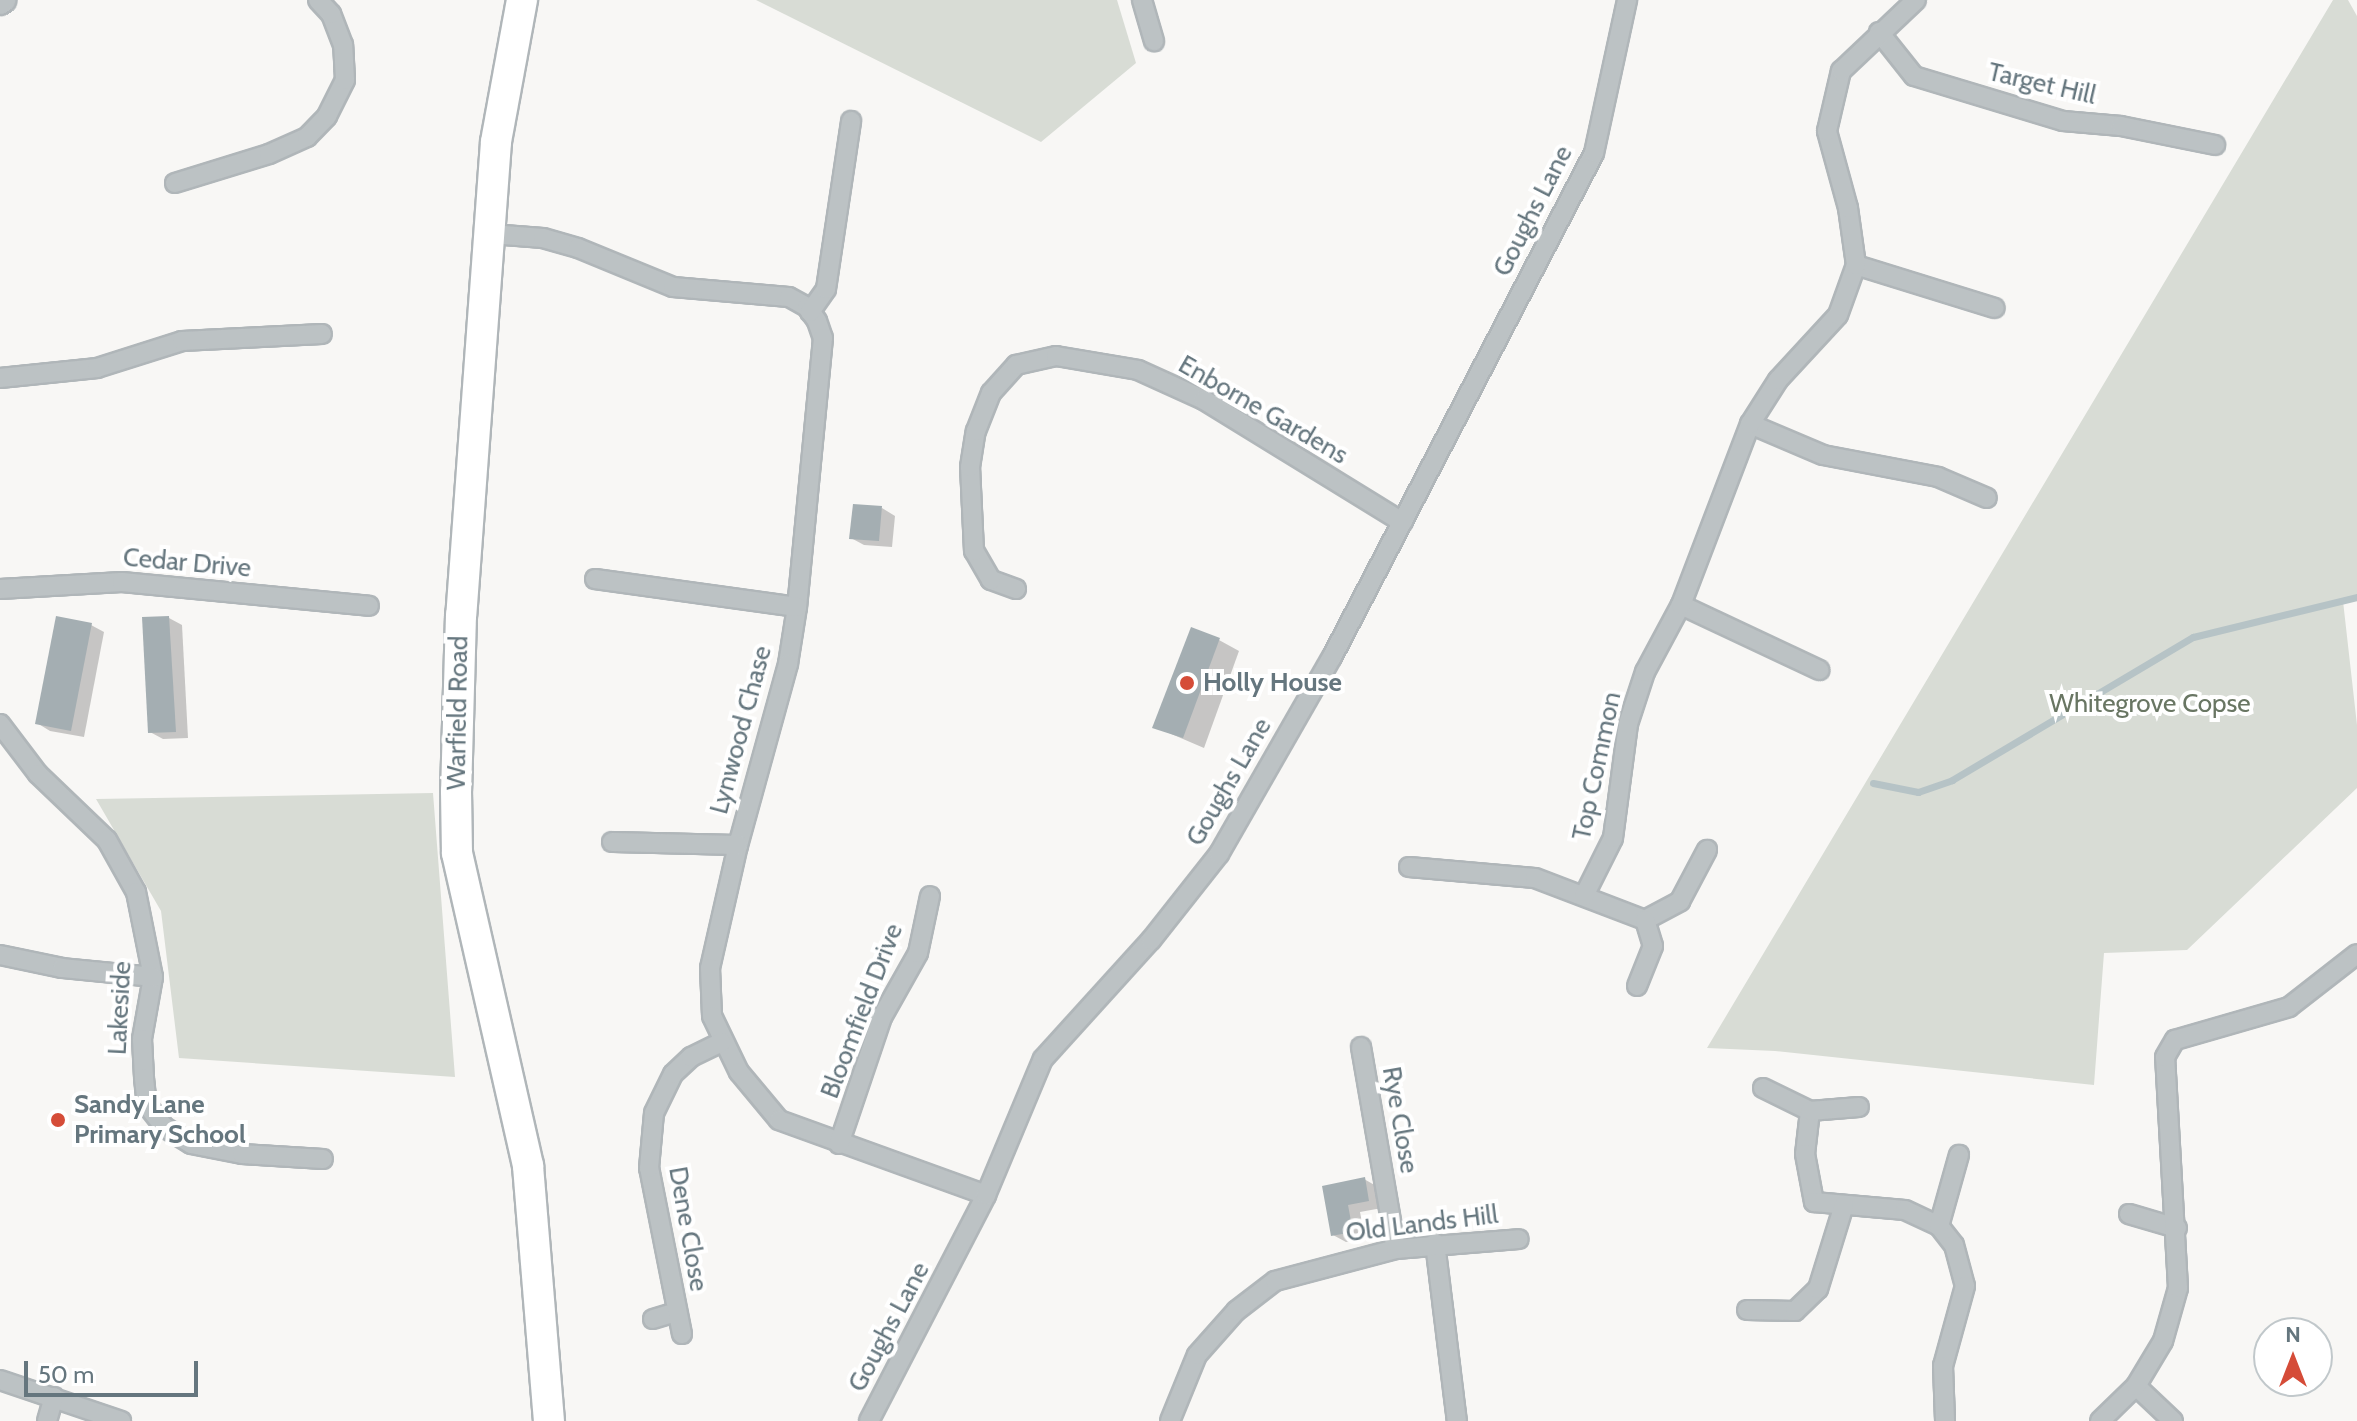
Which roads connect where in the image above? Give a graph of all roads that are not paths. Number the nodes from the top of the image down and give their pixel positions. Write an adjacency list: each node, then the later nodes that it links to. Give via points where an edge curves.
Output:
1 (318, 0): 10 (street, via 331,14 343,45 345,80 327,116 307,137 269,154)
2 (522, 0): 11 (main road, Warfield Road, via 498,127)
3 (1142, 0): 7 (street)
4 (1627, 0): 19 (street, Goughs Lane, via 1594,153)
5 (1916, 0): 6 (street, Top Common)
6 (1879, 32): 9 (street, Target Hill, via 1914,76 2063,121 2121,126); 12 (street, Top Common, via 1841,71 1827,131 1848,208)
7 (1154, 41)
8 (851, 121): 14 (street, via 826,289)
9 (2215, 145)
10 (175, 183)
11 (491, 234): 14 (street, via 543,238 578,248 673,287 789,297); 64 (main road, Warfield Road, via 461,615 457,853 528,1166)
12 (1856, 265): 13 (street); 17 (street, Top Common, via 1838,315 1778,380)
13 (1995, 308)
14 (810, 312): 25 (street, Lynwood Chase, via 823,338)
15 (322, 334): 16 (street, via 182,341 97,368)
16 (0, 378)
17 (1750, 424): 18 (street, via 1823,455 1938,477); 23 (street, Top Common)
18 (1987, 498)
19 (1402, 522): 22 (street, Enborne Gardens, via 1204,400 1138,370 1056,356 1016,365 991,393 976,431 970,467 974,551 991,580); 47 (street, Goughs Lane, via 1219,854 1151,940 1043,1059)
20 (595, 579): 25 (street)
21 (0, 589): 24 (street, Cedar Drive, via 122,582)
22 (1016, 589)
23 (1681, 605): 26 (street); 33 (street, Top Common, via 1645,672 1628,724 1613,838)
24 (369, 606)
25 (797, 607): 29 (street, Lynwood Chase, via 788,664)
26 (1819, 670)
27 (0, 724): 37 (street, Lakeside, via 38,774 107,840 136,892)
28 (612, 842): 29 (street)
29 (738, 845): 39 (street, Lynwood Chase, via 710,968 712,1016)
30 (1707, 850): 34 (street, via 1680,901)
31 (1409, 867): 33 (street, via 1535,878)
32 (930, 896): 44 (street, Bloomfield Drive, via 918,953 882,1017)
33 (1584, 896): 34 (street)
34 (1645, 920): 38 (street, via 1653,946)
35 (2357, 954): 51 (street, via 2289,1007 2175,1040 2165,1057)
36 (0, 955): 37 (street, via 62,968)
37 (153, 977): 46 (street, Lakeside, via 142,1039 144,1078 147,1105 164,1127 191,1144 242,1154)
38 (1637, 986)
39 (722, 1042): 44 (street, Lynwood Chase, via 747,1084 779,1120); 56 (street, Dene Close, via 691,1057 673,1074 654,1113 649,1168)
40 (1361, 1047): 54 (street, Rye Close)
41 (1763, 1088): 43 (street)
42 (1859, 1107): 43 (street)
43 (1810, 1111): 48 (street, via 1805,1154 1814,1202)
44 (839, 1144): 47 (street, Lynwood Chase)
45 (1959, 1155): 50 (street)
46 (323, 1159)
47 (986, 1195): 65 (street, Goughs Lane)
48 (1844, 1205): 50 (street, via 1905,1210); 55 (street, via 1818,1289 1795,1311)
49 (2129, 1214): 51 (street)
50 (1939, 1226): 68 (street, via 1954,1245 1965,1286 1943,1366)
51 (2177, 1228): 60 (street, via 2178,1288 2163,1341)
52 (1519, 1239): 53 (street, Old Lands Hill)
53 (1435, 1243): 54 (street, Old Lands Hill); 67 (street)
54 (1396, 1249): 66 (street, Old Lands Hill, via 1275,1281 1248,1300 1197,1355)
55 (1747, 1310)
56 (676, 1312): 57 (street, Dene Close); 58 (street, Dene Close)
57 (653, 1319)
58 (682, 1334)
59 (0, 1380): 61 (street)
60 (2136, 1386): 69 (street); 70 (street)
61 (54, 1397): 62 (street); 63 (street)
62 (47, 1421)
63 (121, 1421)
64 (549, 1421)
65 (869, 1421)
66 (1170, 1421)
67 (1457, 1421)
68 (1945, 1421)
69 (2100, 1421)
70 (2173, 1421)

